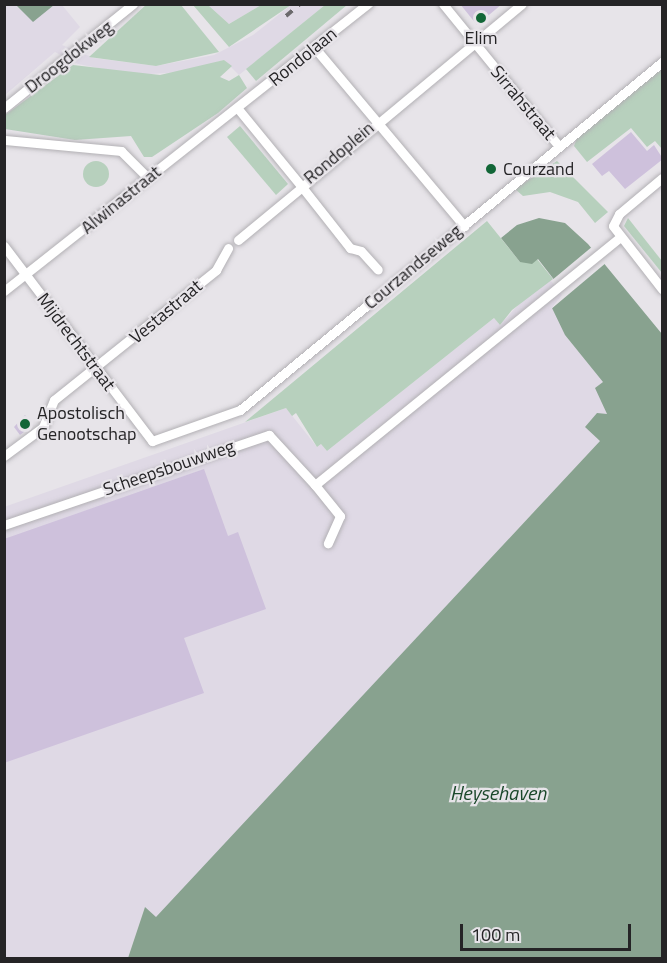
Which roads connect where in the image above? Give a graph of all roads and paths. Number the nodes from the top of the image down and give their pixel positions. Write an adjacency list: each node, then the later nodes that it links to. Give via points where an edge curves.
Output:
1 (133, 4): 8 (street, Droogdokweg)
2 (368, 4): 6 (street, Rondolaan)
3 (443, 4): 5 (street, Sirrahstraat)
4 (522, 4): 5 (street)
5 (475, 44): 10 (street); 12 (street, Sirrahstraat)
6 (314, 47): 9 (street, Rondolaan); 10 (street, Rondoplein)
7 (663, 62): 12 (street, Courzandseweg)
8 (4, 108)
9 (239, 110): 13 (street, Alwinastraat); 15 (street, Rondoplein)
10 (379, 124): 15 (street, Rondoplein); 16 (street)
11 (5, 140): 13 (street, via 121,152)
12 (559, 146): 16 (street, Courzandseweg)
13 (147, 177): 22 (street, Alwinastraat)
14 (663, 178): 17 (street, via 619,214 613,226)
15 (302, 187): 18 (street); 21 (street, via 350,248 361,251)
16 (464, 226): 26 (street, Courzandseweg, via 240,410 152,441)
17 (619, 238): 23 (street); 28 (street)
18 (238, 240)
19 (4, 246): 22 (street, Mijdrechtstraat)
20 (228, 248): 25 (street, Vestastraat, via 216,270)
21 (378, 270)
22 (26, 275): 24 (street, Alwinastraat); 25 (street, Mijdrechtstraat)
23 (663, 289)
24 (4, 291)
25 (95, 369): 26 (street, Mijdrechtstraat); 27 (street, Vestastraat, via 54,400 43,427)
26 (149, 436)
27 (4, 456)
28 (315, 485): 29 (street, Scheepsbouwweg, via 269,435); 30 (street, Scheepsbouwweg, via 340,516)
29 (4, 525)
30 (328, 543)

